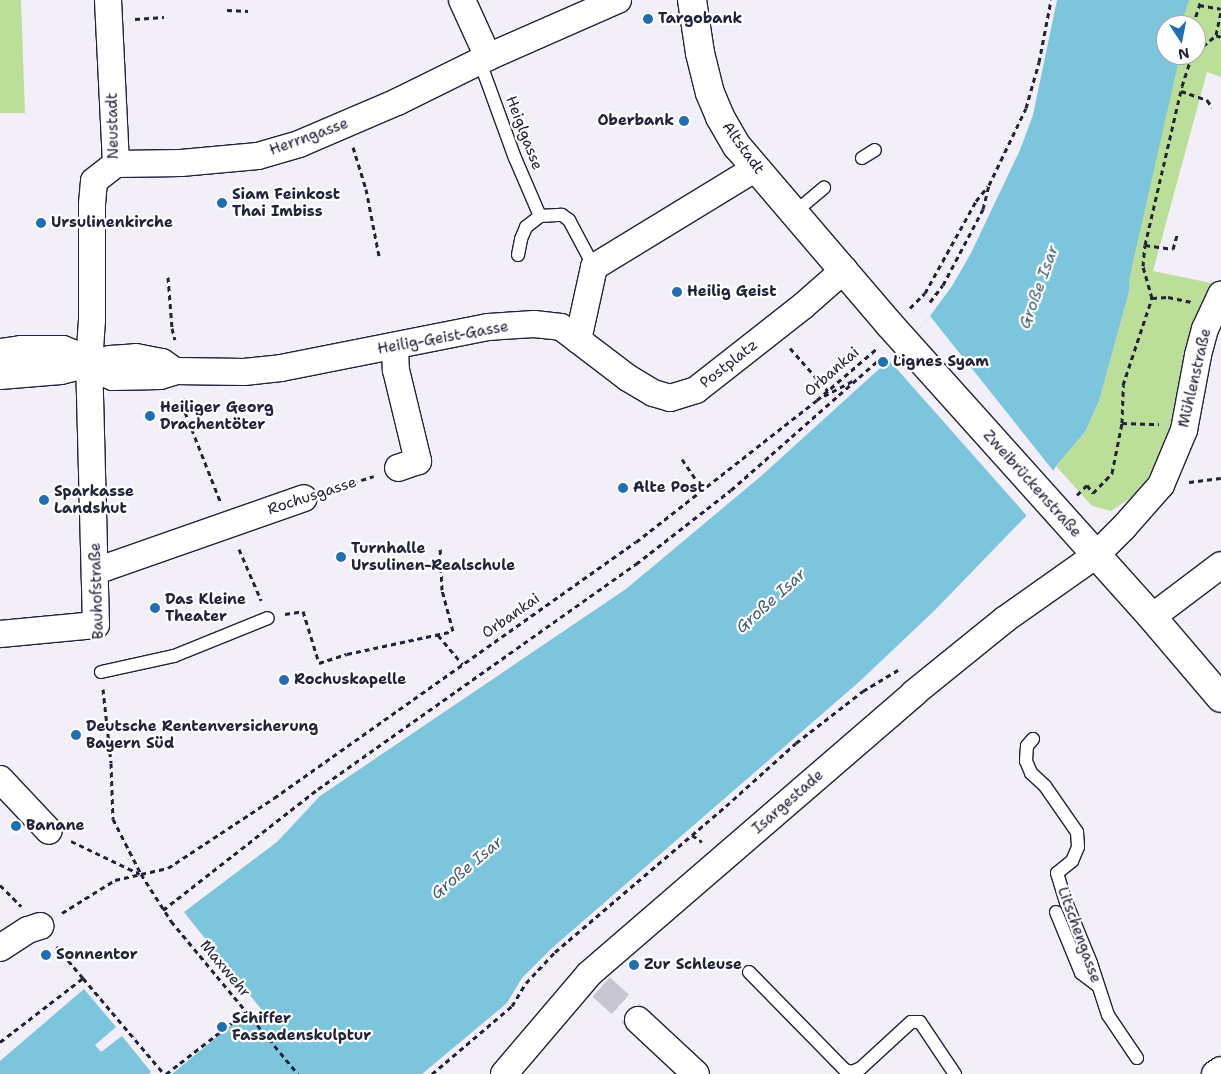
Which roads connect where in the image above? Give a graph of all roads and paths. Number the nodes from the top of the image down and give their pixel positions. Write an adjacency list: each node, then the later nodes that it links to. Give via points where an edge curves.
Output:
1 (108, 0): 22 (street, Neustadt)
2 (462, 0): 15 (street)
3 (618, 0): 15 (street, Herrngasse)
4 (692, 0): 23 (street, Altstadt, via 710,93 737,146)
5 (1051, 0): 24 (path, via 1026,108)
6 (1200, 0): 7 (path)
7 (1199, 6): 10 (path); 11 (path)
8 (227, 10): 9 (path)
9 (248, 11)
10 (1221, 11): 12 (path)
11 (1196, 15)
12 (1216, 36): 13 (path); 14 (path)
13 (1221, 37)
14 (1206, 44)
15 (484, 60): 19 (street, Herrngasse); 27 (lane, Heiglgasse, via 515,158)
16 (1189, 65): 17 (path)
17 (1181, 91): 18 (path, via 1207,100); 29 (path)
18 (1212, 107)
19 (346, 124): 22 (street, Herrngasse, via 299,144 258,156 181,163); 31 (path, via 366,189)
20 (875, 150): 21 (lane)
21 (862, 158)
22 (116, 164): 44 (street, Neustadt, via 94,181)
23 (756, 168): 26 (street, Altstadt); 32 (street)
24 (988, 185): 37 (path, via 984,209); 39 (path)
25 (824, 188): 26 (lane)
26 (795, 212): 33 (street, Altstadt)
27 (540, 216): 30 (lane, via 526,227); 32 (lane, via 562,215 569,220)
28 (1177, 235): 29 (path, via 1173,249)
29 (1144, 245): 35 (path, via 1144,266)
30 (518, 255)
31 (379, 256)
32 (594, 267): 40 (street)
33 (844, 270): 38 (street, Postplatz); 39 (street, Zweibrückenstraße)
34 (168, 276): 46 (path, via 172,328)
35 (1152, 298): 36 (path, via 1168,297 1204,305); 51 (path, via 1123,385)
36 (1219, 300): 52 (street, Mühlenstraße, via 1205,329)
37 (930, 302)
38 (774, 330): 40 (street, Postplatz, via 696,390 670,398 653,393 628,378); 49 (path)
39 (898, 333): 60 (street, Zweibrückenstraße)
40 (578, 340): 41 (street, Heilig-Geist-Gasse, via 561,327 534,324 488,327)
41 (395, 346): 46 (street, Heilig-Geist-Gasse, via 281,368 244,372); 54 (street, via 396,370 418,461)
42 (876, 349): 49 (path, Orbankai)
43 (0, 352): 44 (street, via 63,349)
44 (89, 363): 46 (street, via 136,357 162,362); 48 (street, via 61,371); 62 (street, Bauhofstraße)
45 (872, 366): 47 (path)
46 (181, 371): 58 (path, via 185,412)
47 (863, 375): 50 (path); 75 (path, via 732,490 643,558 318,789)
48 (0, 376)
49 (828, 391): 50 (path, Orbankai)
50 (817, 400): 56 (path, Orbankai)
51 (1122, 423): 52 (path, via 1153,422); 55 (path, via 1112,473 1093,493)
52 (1184, 430): 60 (street, Mühlenstraße, via 1161,485)
53 (682, 458): 56 (path)
54 (398, 468): 57 (path, Rochusgasse)
55 (1087, 485)
56 (703, 490): 67 (path, Orbankai, via 636,542)
57 (304, 498): 58 (street, Rochusgasse)
58 (229, 524): 62 (street, Rochusgasse); 64 (path)
59 (440, 546): 66 (path, via 442,590 453,631)
60 (1096, 555): 63 (street, Zweibrückenstraße); 90 (street, Isargestade, via 1004,620 914,694 595,980)
61 (1221, 564): 63 (street)
62 (96, 571): 65 (street, Bauhofstraße, via 96,625)
63 (1152, 617): 70 (street, Zweibrückenstraße)
64 (268, 618): 66 (path, via 303,611 319,663); 69 (lane, via 174,656)
65 (0, 634)
66 (438, 635): 67 (path)
67 (462, 664): 74 (path, Orbankai, via 274,798 168,868)
68 (902, 668): 89 (path, via 863,691 796,743 555,952 526,984 512,1006)
69 (101, 672): 74 (path, Maxwehr, via 111,763 113,819)
70 (1221, 698)
71 (1033, 739): 81 (lane, Litschengasse, via 1027,746 1026,761 1031,773 1045,786 1077,832 1078,847 1072,861 1057,873)
72 (0, 779): 73 (street)
73 (49, 831): 74 (path)
74 (141, 874): 75 (path, Maxwehr); 77 (path, Orbankai, via 115,880)
75 (164, 910): 82 (path, Maxwehr)
76 (1056, 912): 81 (lane, via 1081,972)
77 (40, 926): 78 (street); 80 (path)
78 (0, 948)
79 (749, 972): 92 (lane, via 845,1070 852,1072 861,1068 911,1022 920,1022)
80 (82, 978): 84 (path); 87 (path)
81 (1098, 986): 85 (lane, Litschengasse, via 1108,1015)
82 (246, 1012): 87 (path); 88 (path, Maxwehr)
83 (638, 1020): 91 (street)
84 (0, 1042)
85 (1138, 1058)
86 (1221, 1070): 93 (street)
87 (165, 1074)
88 (298, 1074)
89 (432, 1074)
90 (504, 1074)
91 (696, 1074)
92 (955, 1074)
93 (1215, 1074)

